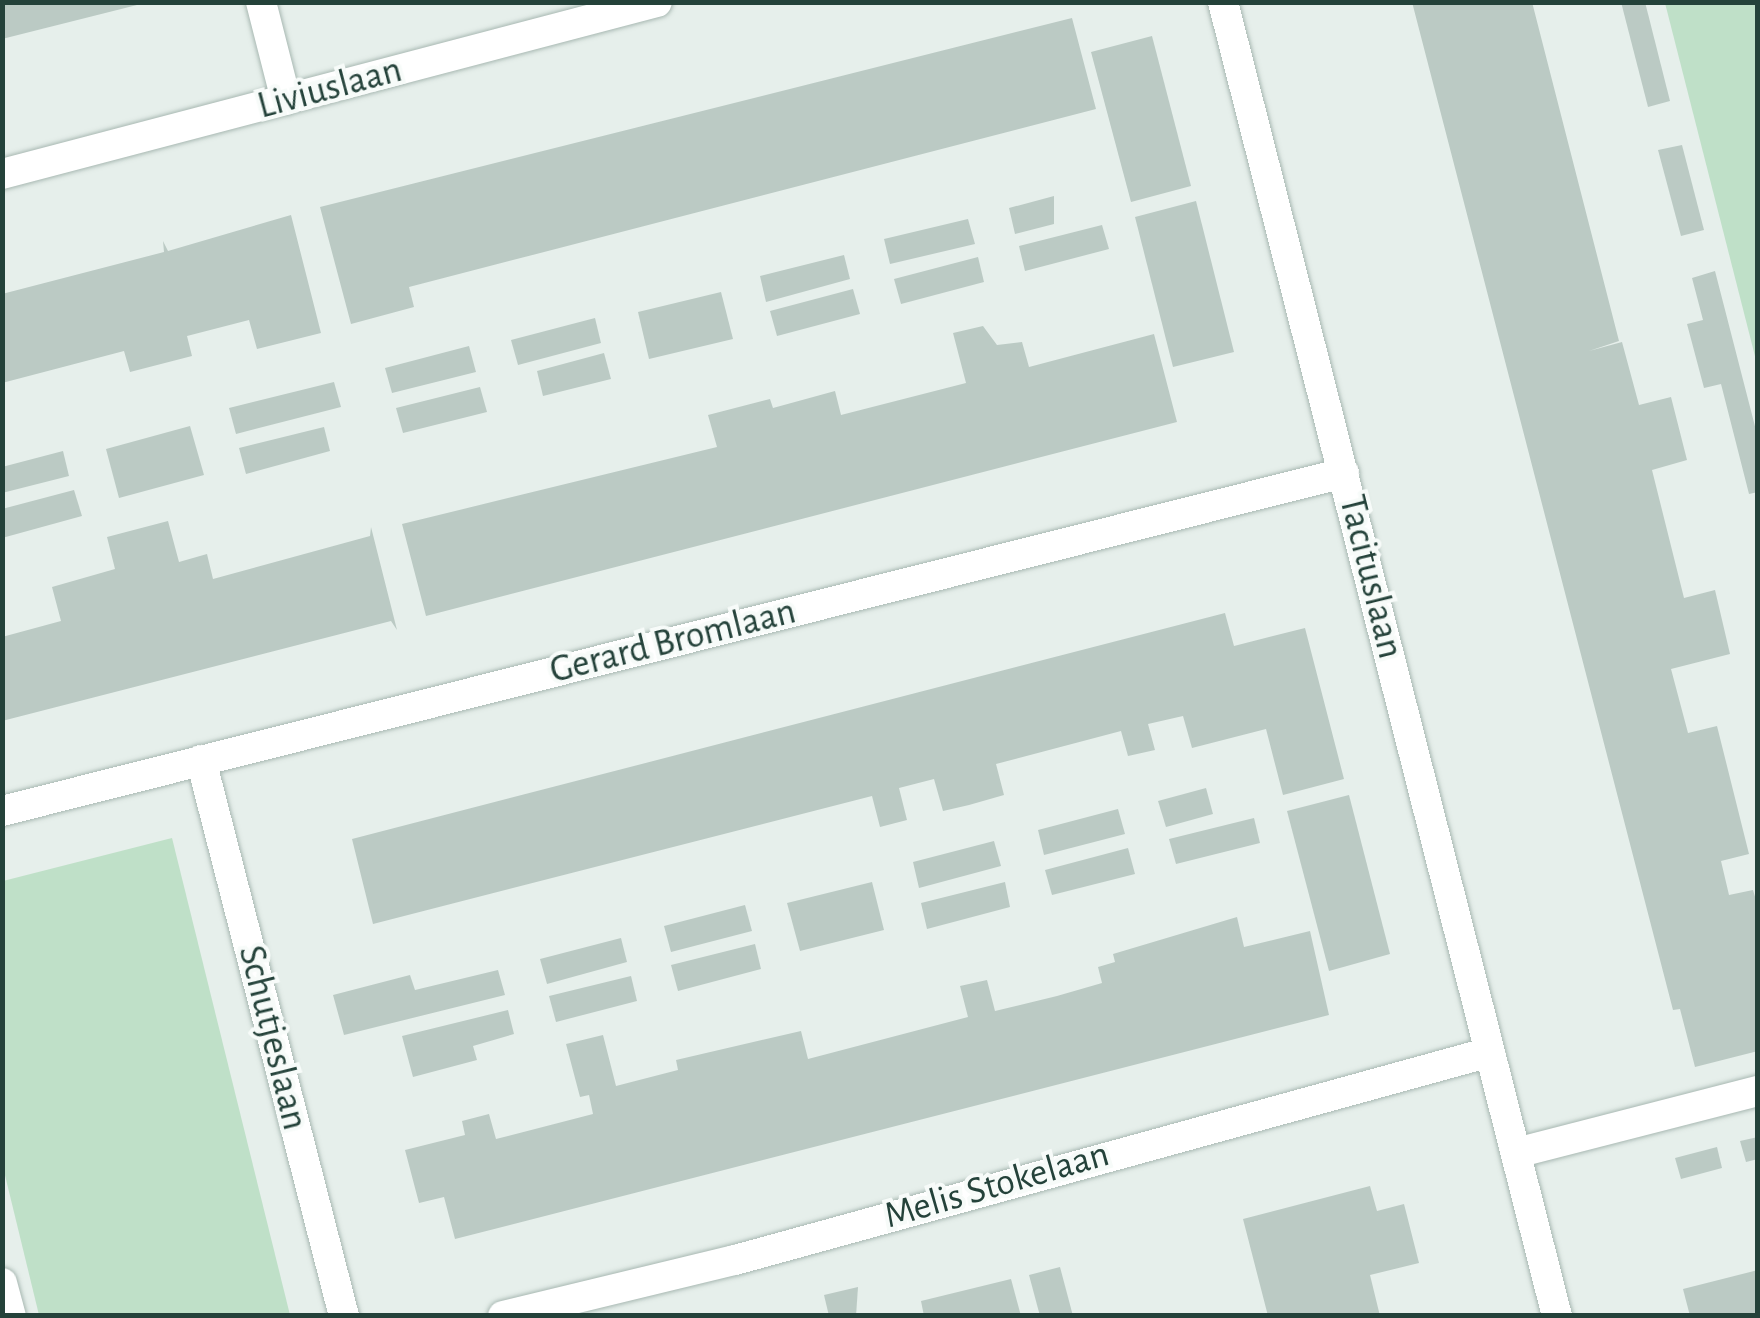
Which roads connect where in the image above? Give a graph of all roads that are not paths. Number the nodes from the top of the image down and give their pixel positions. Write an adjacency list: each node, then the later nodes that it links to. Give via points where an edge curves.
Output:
1 (261, 2): 4 (street)
2 (657, 2): 4 (street, Liviuslaan)
3 (1222, 2): 6 (street, Tacituslaan)
4 (286, 100): 5 (street, Liviuslaan)
5 (2, 174)
6 (1344, 473): 7 (street, Gerard Bromlaan); 9 (street, Tacituslaan)
7 (201, 760): 8 (street, Gerard Bromlaan); 14 (street, Schutjeslaan)
8 (2, 810)
9 (1490, 1052): 11 (street, Tacituslaan); 15 (street, Melis Stokelaan, via 735,1260)
10 (1758, 1091): 11 (street)
11 (1516, 1153): 16 (street, Tacituslaan)
12 (2, 1283): 13 (street)
13 (11, 1316)
14 (344, 1316)
15 (503, 1316)
16 (1557, 1316)

